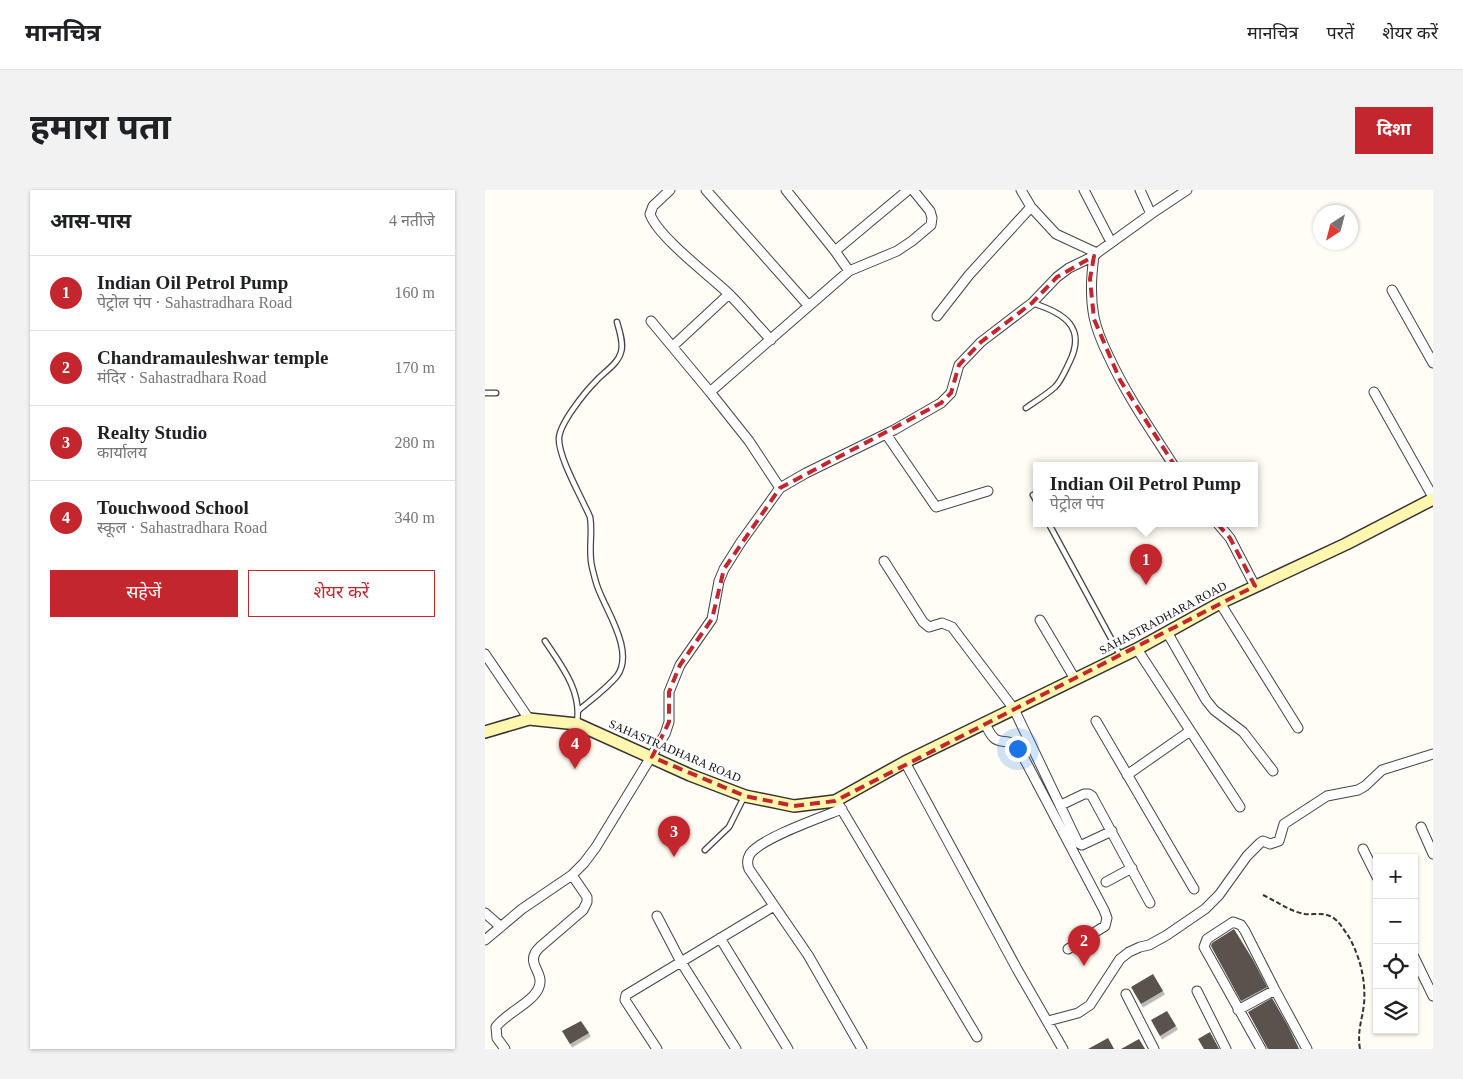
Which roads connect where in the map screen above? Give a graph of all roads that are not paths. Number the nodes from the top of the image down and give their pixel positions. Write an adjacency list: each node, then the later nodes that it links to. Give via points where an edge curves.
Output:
1 (670, 190): 17 (street, via 653,206 651,218)
2 (706, 190): 19 (street)
3 (786, 190): 13 (street)
4 (908, 190): 13 (street)
5 (913, 190): 15 (street, via 931,211 931,224 897,251)
6 (1021, 190): 10 (street)
7 (1084, 190): 12 (street)
8 (1140, 190): 11 (street)
9 (1187, 190): 11 (street)
10 (1031, 207): 14 (street, via 1056,234); 20 (street, via 969,275)
11 (1151, 214): 12 (street)
12 (1111, 242): 14 (street)
13 (835, 250): 15 (street)
14 (1095, 255): 18 (street, via 1057,277); 32 (street, via 1090,279 1094,319 1120,380)
15 (849, 271): 19 (street)
16 (1391, 290): 25 (street)
17 (729, 294): 23 (street); 24 (street)
18 (1032, 303): 30 (lane, via 1045,307 1071,324 1077,343 1056,386); 31 (street, via 993,332 959,365 951,394 941,403)
19 (808, 305): 23 (street)
20 (937, 316)
21 (617, 322): 49 (lane, via 622,345 617,360 562,424 559,438 562,454 590,517 591,564 622,652 622,667 617,676)
22 (651, 322): 24 (street)
23 (771, 340): 26 (street)
24 (673, 346): 26 (street)
25 (1433, 363)
26 (710, 392): 33 (street, via 749,441)
27 (1374, 392): 35 (street)
28 (485, 393): 29 (lane)
29 (496, 393)
30 (1026, 408)
31 (886, 434): 33 (street); 34 (street, via 936,507)
32 (1171, 462)
33 (780, 488): 58 (street, via 725,569 719,582 712,619 680,665 669,692 669,722)
34 (988, 491)
35 (1433, 498): 39 (main road, SAHASTRADHARA ROAD, via 1346,544)
36 (1051, 527): 46 (lane)
37 (1221, 527): 39 (street, via 1230,538)
38 (884, 560): 48 (street, via 923,622 929,627 942,623 952,627)
39 (1255, 586): 40 (main road, SAHASTRADHARA ROAD)
40 (1220, 603): 42 (main road, SAHASTRADHARA ROAD); 54 (street)
41 (1040, 620): 47 (street)
42 (1167, 632): 44 (main road, SAHASTRADHARA ROAD); 60 (street, via 1206,700 1243,732)
43 (545, 641): 49 (lane, via 563,668 577,697)
44 (1137, 649): 46 (main road, SAHASTRADHARA ROAD); 56 (street)
45 (485, 654): 50 (street)
46 (1121, 657): 47 (main road, SAHASTRADHARA ROAD)
47 (1075, 679): 48 (main road, SAHASTRADHARA ROAD)
48 (1014, 709): 52 (main road, SAHASTRADHARA ROAD); 64 (street)
49 (579, 710): 53 (lane)
50 (529, 719): 53 (main road, SAHASTRADHARA ROAD); 55 (main road, SAHASTRADHARA ROAD)
51 (1096, 721): 61 (street)
52 (985, 723): 59 (main road, SAHASTRADHARA ROAD); 83 (street, via 995,740 1017,745 1107,918 1105,926)
53 (577, 724): 58 (main road, SAHASTRADHARA ROAD)
54 (1298, 728)
55 (485, 732)
56 (1190, 732): 61 (street); 65 (street)
57 (1433, 754): 91 (street, via 1382,770 1358,790 1327,796 1291,818 1284,824 1279,841 1260,843 1205,909 1167,935 1120,959 1090,1006 1078,1014)
58 (652, 757): 62 (main road, SAHASTRADHARA ROAD); 73 (street, via 596,847)
59 (905, 762): 63 (main road, SAHASTRADHARA ROAD); 91 (street)
60 (1273, 771)
61 (1127, 775): 75 (street)
62 (745, 796): 63 (main road, SAHASTRADHARA ROAD, via 794,806); 68 (lane, via 729,827)
63 (839, 805): 77 (street, via 750,854 749,869); 92 (street)
64 (1061, 805): 67 (street, via 1089,794); 67 (street, via 1077,842 1081,844)
65 (1241, 807)
66 (1421, 827): 70 (street)
67 (1112, 831): 71 (street)
68 (705, 850)
69 (1363, 850): 72 (street)
70 (1433, 854)
71 (1132, 868): 74 (street); 76 (street)
72 (1373, 869)
73 (572, 875): 80 (street); 93 (street, via 587,902 583,910 536,950 533,960 540,982 538,990 496,1027 497,1038)
74 (1106, 882)
75 (1194, 889)
76 (1150, 903)
77 (774, 906): 81 (street); 97 (street, via 808,955)
78 (485, 913): 80 (street)
79 (657, 916): 84 (street)
80 (501, 927): 82 (street)
81 (720, 938): 84 (street); 96 (street)
82 (485, 940)
83 (1068, 949)
84 (681, 962): 94 (street, via 625,997); 95 (street)
85 (1418, 964): 89 (street)
86 (1275, 990): 90 (street); 90 (street, via 1245,931 1233,922 1207,938 1204,947); 102 (street)
87 (1197, 991): 100 (street)
88 (1126, 994): 99 (street)
89 (1433, 996)
90 (1238, 1010): 101 (street)
91 (1048, 1021): 98 (street)
92 (977, 1037)
93 (505, 1049)
94 (657, 1049)
95 (735, 1049)
96 (788, 1049)
97 (862, 1049)
98 (1063, 1049)
99 (1154, 1049)
100 (1227, 1049)
101 (1261, 1049)
102 (1307, 1049)

